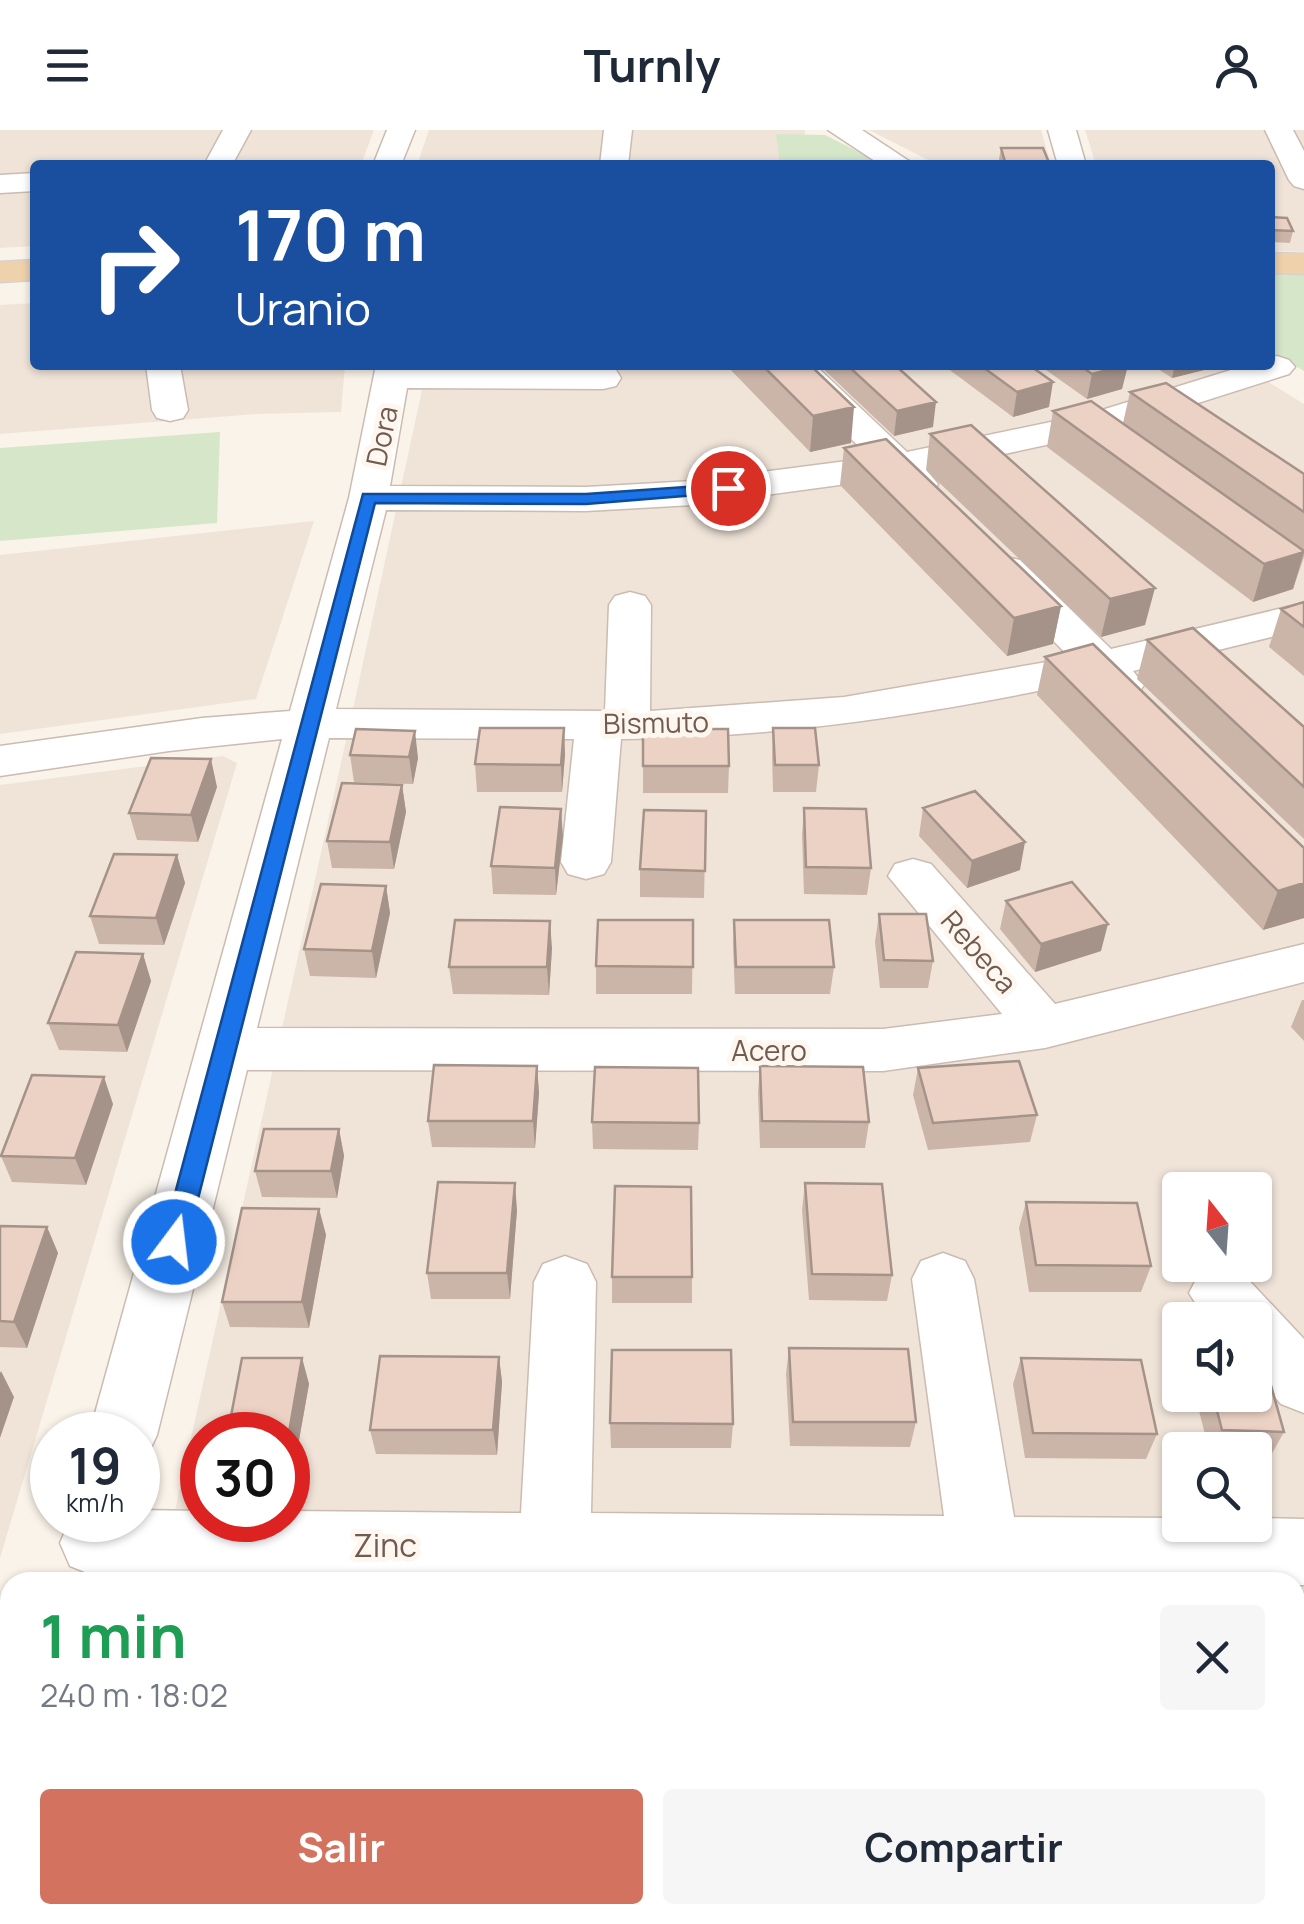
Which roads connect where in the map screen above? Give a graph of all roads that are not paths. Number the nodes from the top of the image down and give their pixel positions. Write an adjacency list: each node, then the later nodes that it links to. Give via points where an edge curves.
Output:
1 (237, 130): 7 (street)
2 (401, 130): 8 (street)
3 (618, 130): 9 (street)
4 (842, 130): 10 (street)
5 (1062, 130): 11 (street)
6 (1278, 130): 12 (street)
7 (221, 160)
8 (389, 160)
9 (615, 160)
10 (893, 160)
11 (1071, 160)
12 (1304, 180)
13 (30, 182): 14 (street)
14 (0, 184)
15 (1275, 263): 16 (main road)
16 (1304, 264)
17 (30, 270): 18 (main road)
18 (0, 272)
19 (164, 370): 25 (street)
20 (800, 370): 28 (street)
21 (393, 371): 23 (street); 29 (street, Dora)
22 (1284, 371): 26 (street)
23 (603, 378)
24 (1066, 400): 26 (street)
25 (170, 410)
26 (1096, 423): 27 (street); 28 (street)
27 (1128, 447)
28 (900, 466): 29 (street, via 693,493); 32 (street)
29 (368, 498): 35 (street, Dora)
30 (630, 605): 34 (street)
31 (1304, 616): 32 (street, Bismuto)
32 (1103, 666): 33 (street); 34 (street, Bismuto, via 856,709)
33 (1157, 720)
34 (613, 724): 35 (street, Bismuto); 37 (street)
35 (311, 725): 36 (street, Bismuto); 41 (street, Dora)
36 (0, 761)
37 (586, 862)
38 (913, 876): 40 (street, Rebeca)
39 (1304, 963): 40 (street, Acero)
40 (1044, 1028): 41 (street, Acero, via 952,1044 828,1051)
41 (225, 1049): 46 (street, Dora)
42 (943, 1280): 49 (street)
43 (566, 1282): 47 (street)
44 (1272, 1348): 45 (street)
45 (1304, 1384)
46 (129, 1412)
47 (554, 1547): 48 (street, Zinc); 49 (street, Zinc)
48 (93, 1549)
49 (984, 1550): 50 (street, Zinc)
50 (1304, 1552)

